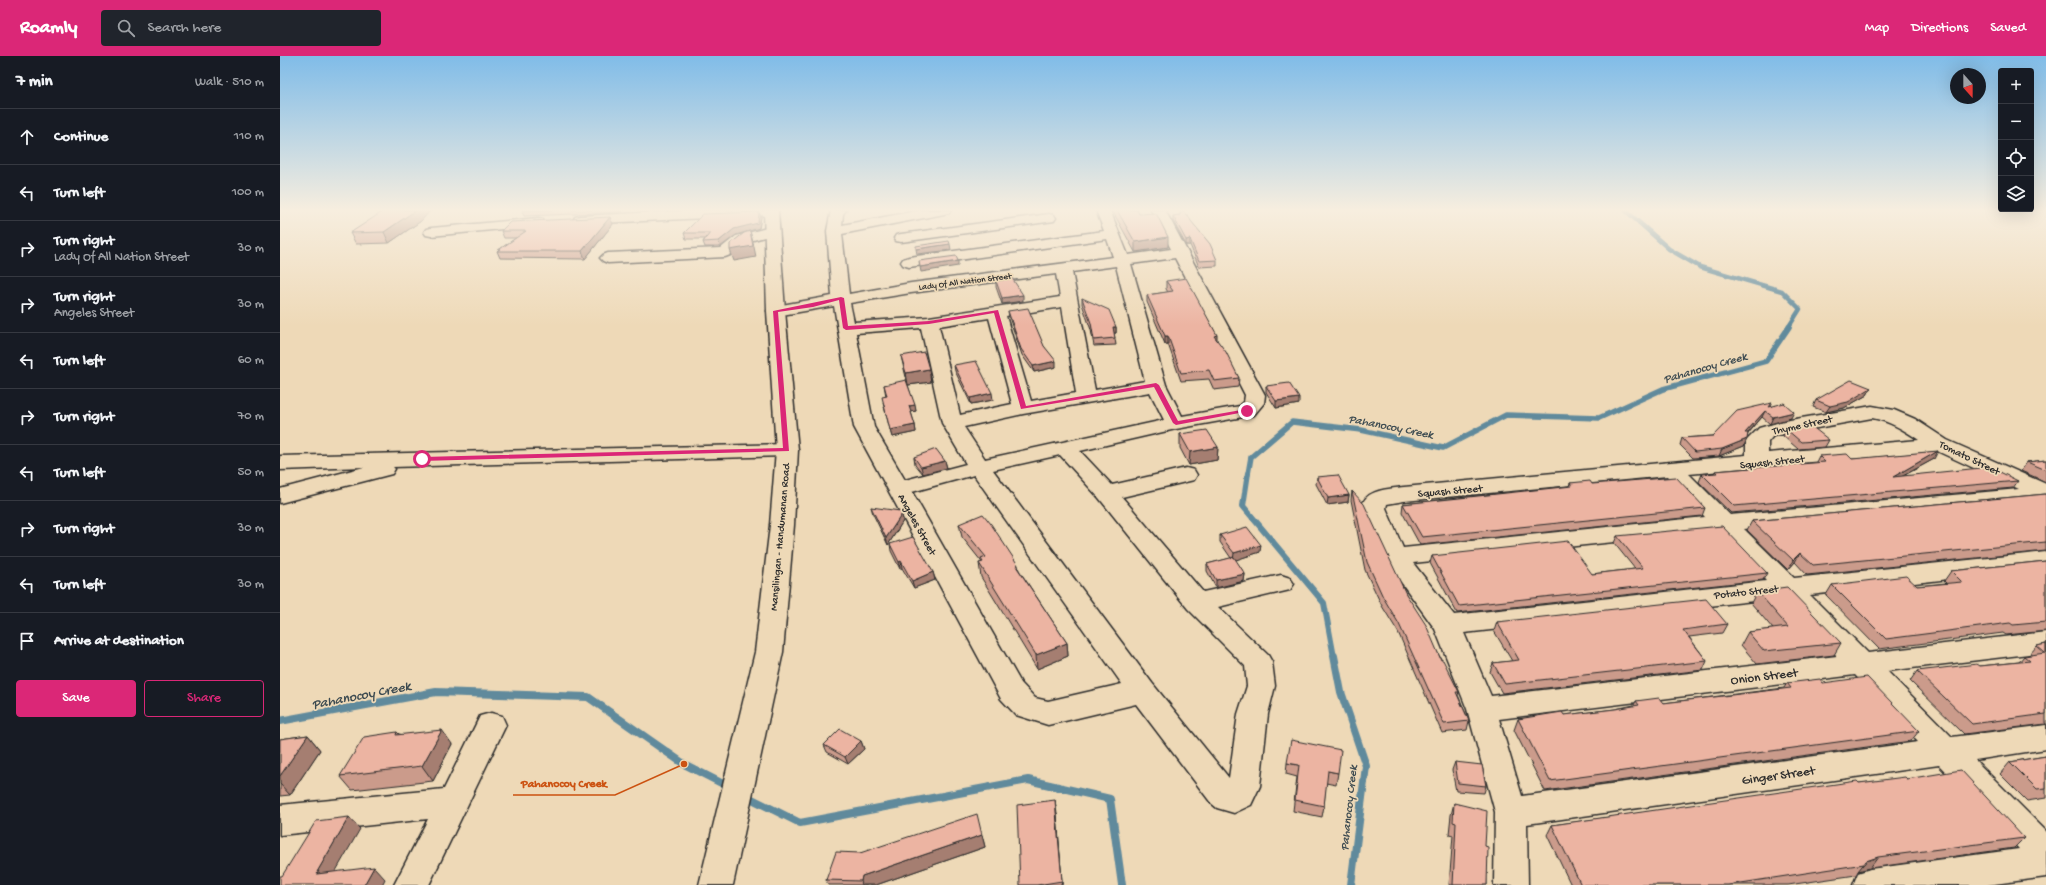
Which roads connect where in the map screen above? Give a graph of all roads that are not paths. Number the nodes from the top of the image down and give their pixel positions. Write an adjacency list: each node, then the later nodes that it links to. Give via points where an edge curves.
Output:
1 (729, 249): 9 (street, via 725,252)
2 (774, 249): 16 (street, Mansilingan - Handumanan Road)
3 (838, 249): 14 (street, Angeles Street)
4 (905, 249): 11 (street)
5 (1003, 249): 11 (street)
6 (1118, 249): 10 (street)
7 (1177, 249): 8 (street)
8 (1179, 253): 10 (street, Lady Of All Nation Street); 24 (street, via 1255,395 1254,403 1247,411)
9 (608, 258)
10 (1122, 260): 12 (street, Lady Of All Nation Street); 20 (street)
11 (909, 262): 13 (street)
12 (1063, 268): 13 (street, Lady Of All Nation Street); 15 (street)
13 (911, 288): 14 (street, Lady Of All Nation Street)
14 (841, 298): 16 (street, Lady Of All Nation Street); 19 (street, Angeles Street)
15 (1069, 301): 17 (street); 21 (street)
16 (776, 311): 28 (street, Mansilingan - Handumanan Road)
17 (996, 311): 18 (street); 22 (street)
18 (929, 322): 19 (street); 25 (street)
19 (846, 328): 35 (street, Angeles Street, via 864,427)
20 (1156, 385): 21 (street); 24 (street)
21 (1086, 396): 22 (street)
22 (1023, 408): 25 (street)
23 (1872, 412): 26 (street, Tomato Street, via 1887,414 1908,423); 30 (street, Thyme Street, via 1766,432 1757,441)
24 (1176, 423): 27 (street)
25 (952, 424): 32 (street)
26 (1940, 444): 30 (street, Squash Street); 37 (street, Tomato Street)
27 (1066, 449): 32 (street); 36 (street)
28 (786, 450): 29 (street); 58 (street, Mansilingan - Handumanan Road, via 782,525 768,652)
29 (422, 459): 31 (street); 38 (street)
30 (1757, 462): 33 (street, Squash Street)
31 (280, 463)
32 (979, 467): 35 (street); 48 (street)
33 (1673, 470): 39 (street); 40 (street, Squash Street, via 1380,498 1374,503 1374,508)
34 (1186, 475): 36 (street)
35 (898, 489): 48 (street, Angeles Street, via 1011,691 1026,707 1048,713)
36 (1107, 493): 44 (street)
37 (2046, 494): 39 (street)
38 (280, 496)
39 (1724, 522): 40 (street); 43 (street)
40 (1395, 557): 45 (street, Squash Street)
41 (2046, 560): 43 (street, Potato Street)
42 (1281, 584): 44 (street)
43 (1787, 587): 45 (street, Potato Street); 47 (street)
44 (1197, 602): 48 (street, via 1258,662 1261,686 1253,714 1244,786 1240,795 1234,799 1222,793)
45 (1447, 625): 49 (street, Squash Street)
46 (2046, 642): 47 (street, Onion Street)
47 (1861, 663): 49 (street, Onion Street); 52 (street)
48 (1142, 691)
49 (1482, 709): 54 (street, Squash Street)
50 (492, 725): 53 (street)
51 (2046, 736): 52 (street, Ginger Street)
52 (1945, 750): 54 (street, Ginger Street); 56 (street)
53 (454, 802): 55 (street); 59 (street)
54 (1511, 812): 60 (street, Squash Street)
55 (280, 820)
56 (2046, 854)
57 (2046, 861): 61 (street)
58 (719, 874)
59 (411, 885)
60 (1511, 885)
61 (1870, 885)

